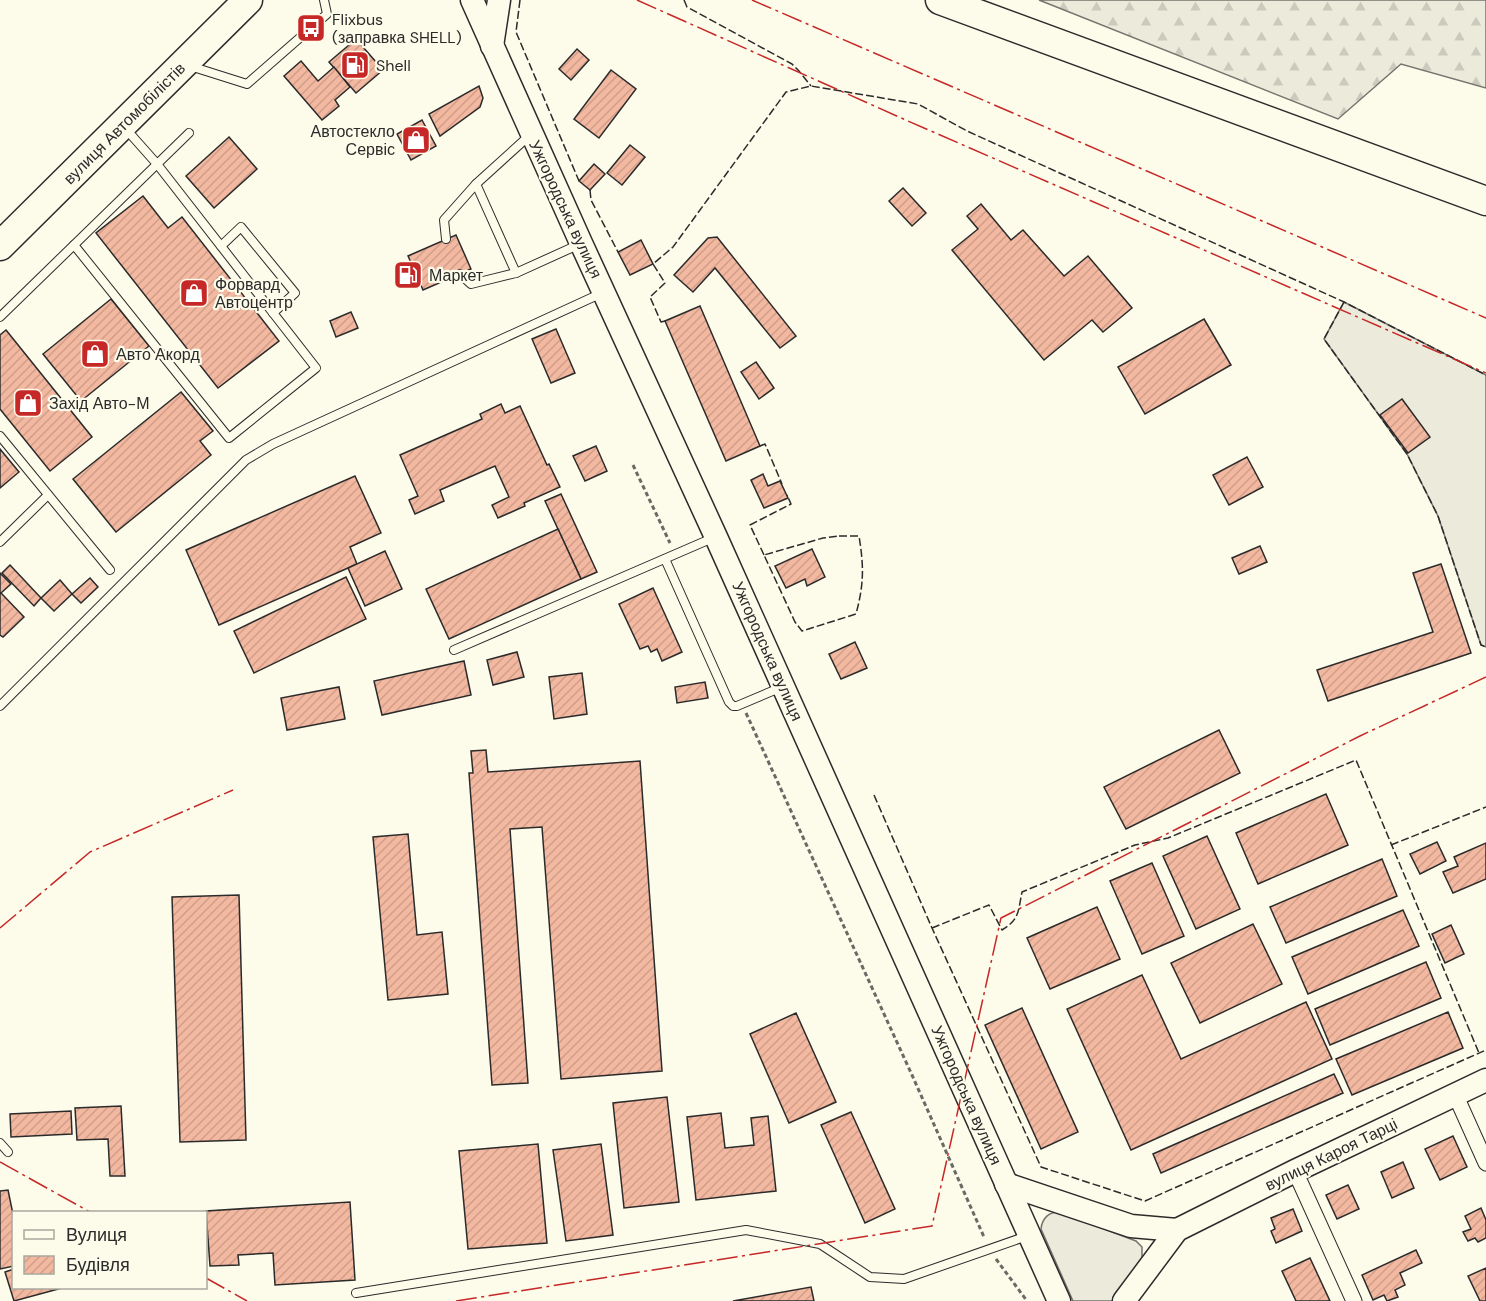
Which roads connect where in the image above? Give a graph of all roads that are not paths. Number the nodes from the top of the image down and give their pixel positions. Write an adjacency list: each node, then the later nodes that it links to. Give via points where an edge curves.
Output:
1 (248, 0): 7 (highway, вулиця Автомобілістів)
2 (324, 0): 7 (lane, via 327,14 247,84)
3 (472, 0): 6 (main road, Ужгородська вулиця)
4 (499, 0): 6 (main road)
5 (940, 0): 13 (highway)
6 (492, 48): 10 (main road, Ужгородська вулиця)
7 (183, 64): 8 (highway, вулиця Автомобілістів)
8 (122, 124): 11 (lane); 17 (highway, вулиця Автомобілістів)
9 (189, 134): 11 (lane)
10 (531, 134): 12 (lane); 15 (main road, Ужгородська вулиця)
11 (158, 164): 16 (lane); 18 (lane)
12 (476, 184): 14 (lane, via 444,220); 19 (lane)
13 (1486, 201)
14 (446, 239)
15 (580, 243): 19 (lane); 21 (main road, Ужгородська вулиця)
16 (74, 245): 22 (lane, via 229,438 316,368); 23 (lane)
17 (0, 246)
18 (221, 246): 22 (lane); 22 (lane, via 241,227 294,293)
19 (516, 273): 20 (lane, via 471,284)
20 (460, 274)
21 (603, 292): 26 (main road, Ужгородська вулиця); 32 (lane, via 246,460)
22 (273, 313)
23 (0, 317)
24 (0, 436): 25 (lane)
25 (48, 495): 27 (lane); 29 (lane)
26 (716, 537): 28 (lane); 31 (main road, Ужгородська вулиця)
27 (0, 542)
28 (665, 559): 30 (lane); 31 (lane, via 729,702 733,706 742,704)
29 (110, 570)
30 (454, 650)
31 (784, 686): 39 (main road, Ужгородська вулиця)
32 (0, 706)
33 (1486, 1080): 34 (main road, вулиця Кароя Тарці)
34 (1455, 1094): 37 (street); 38 (main road, вулиця Кароя Тарці)
35 (0, 1143): 36 (lane)
36 (8, 1152)
37 (1486, 1163)
38 (1295, 1171): 40 (main road, вулиця Кароя Тарці); 45 (street)
39 (1006, 1184): 40 (main road, via 1131,1226); 41 (main road, Ужгородська вулиця)
40 (1177, 1230): 44 (main road, вулиця Кароя Тарці)
41 (1029, 1235): 42 (lane, via 904,1280 870,1277 820,1244 746,1230); 43 (main road, Ужгородська вулиця)
42 (356, 1293)
43 (1059, 1301)
44 (1124, 1301)
45 (1354, 1301)

